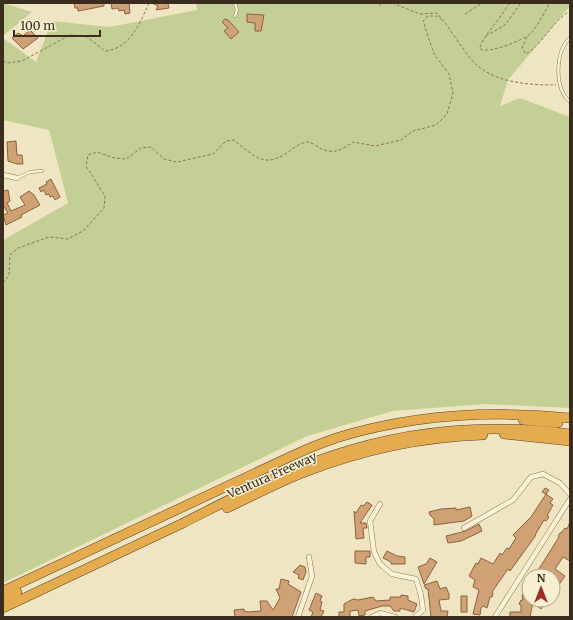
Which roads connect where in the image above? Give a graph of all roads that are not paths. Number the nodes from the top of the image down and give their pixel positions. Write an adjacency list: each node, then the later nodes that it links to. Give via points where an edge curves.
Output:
1 (235, 3): 2 (lane)
2 (235, 16)
3 (570, 38): 4 (lane, via 561,54 559,67 560,85 565,98)
4 (570, 102)
5 (42, 171): 7 (lane, via 30,172)
6 (3, 175): 7 (street)
7 (17, 178)
8 (570, 418): 9 (highway, Ventura Freeway, via 496,414)
9 (412, 422): 10 (highway, via 421,425 507,419); 17 (highway, Ventura Freeway, via 336,438)
10 (570, 425)
11 (570, 434): 21 (highway, via 503,429 435,432 374,443 328,456)
12 (570, 441): 22 (highway, Ventura Freeway, via 504,434 458,436 416,441 341,460 304,473)
13 (570, 494): 16 (street, via 560,483 543,474 531,477 513,500)
14 (570, 499): 27 (street)
15 (380, 504): 26 (street, via 370,521 374,552 380,564 392,574 416,579 422,610)
16 (464, 528)
17 (135, 530): 19 (highway, Ventura Freeway); 20 (highway, via 120,543)
18 (309, 557): 23 (street, via 312,576)
19 (3, 591)
20 (3, 598)
21 (3, 608)
22 (3, 614)
23 (298, 617)
24 (372, 617): 25 (street, via 380,613)
25 (395, 617)
26 (415, 617)
27 (495, 617)

